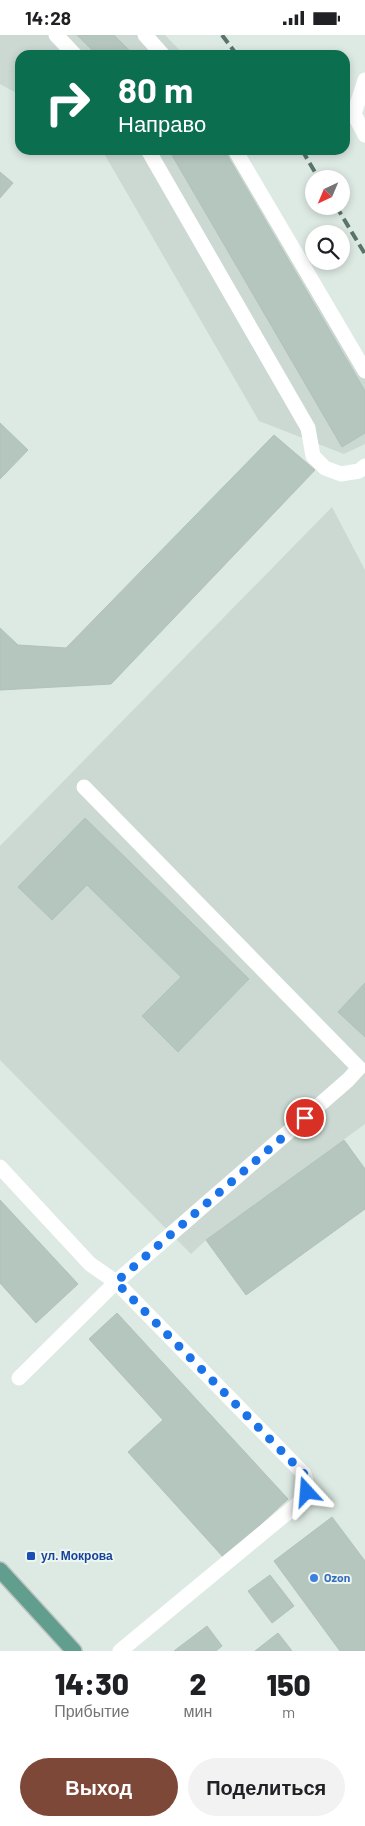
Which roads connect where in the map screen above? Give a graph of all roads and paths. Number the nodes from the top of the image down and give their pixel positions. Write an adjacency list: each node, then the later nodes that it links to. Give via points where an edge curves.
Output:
1 (56, 35): 3 (street)
2 (145, 35): 4 (street)
3 (70, 50)
4 (158, 50)
5 (365, 80): 6 (street, via 354,114)
6 (365, 135)
7 (151, 155): 10 (street, via 308,428 313,456 325,467 341,474 359,471)
8 (237, 155): 9 (street)
9 (365, 371)
10 (365, 466)
11 (84, 787): 13 (street, via 359,1068)
12 (0, 1167): 13 (street, via 90,1264)
13 (116, 1282): 14 (street); 17 (street, via 304,1474 307,1485 307,1492 298,1504)
14 (19, 1378)
15 (0, 1570): 16 (main road)
16 (74, 1651)
17 (120, 1651)

